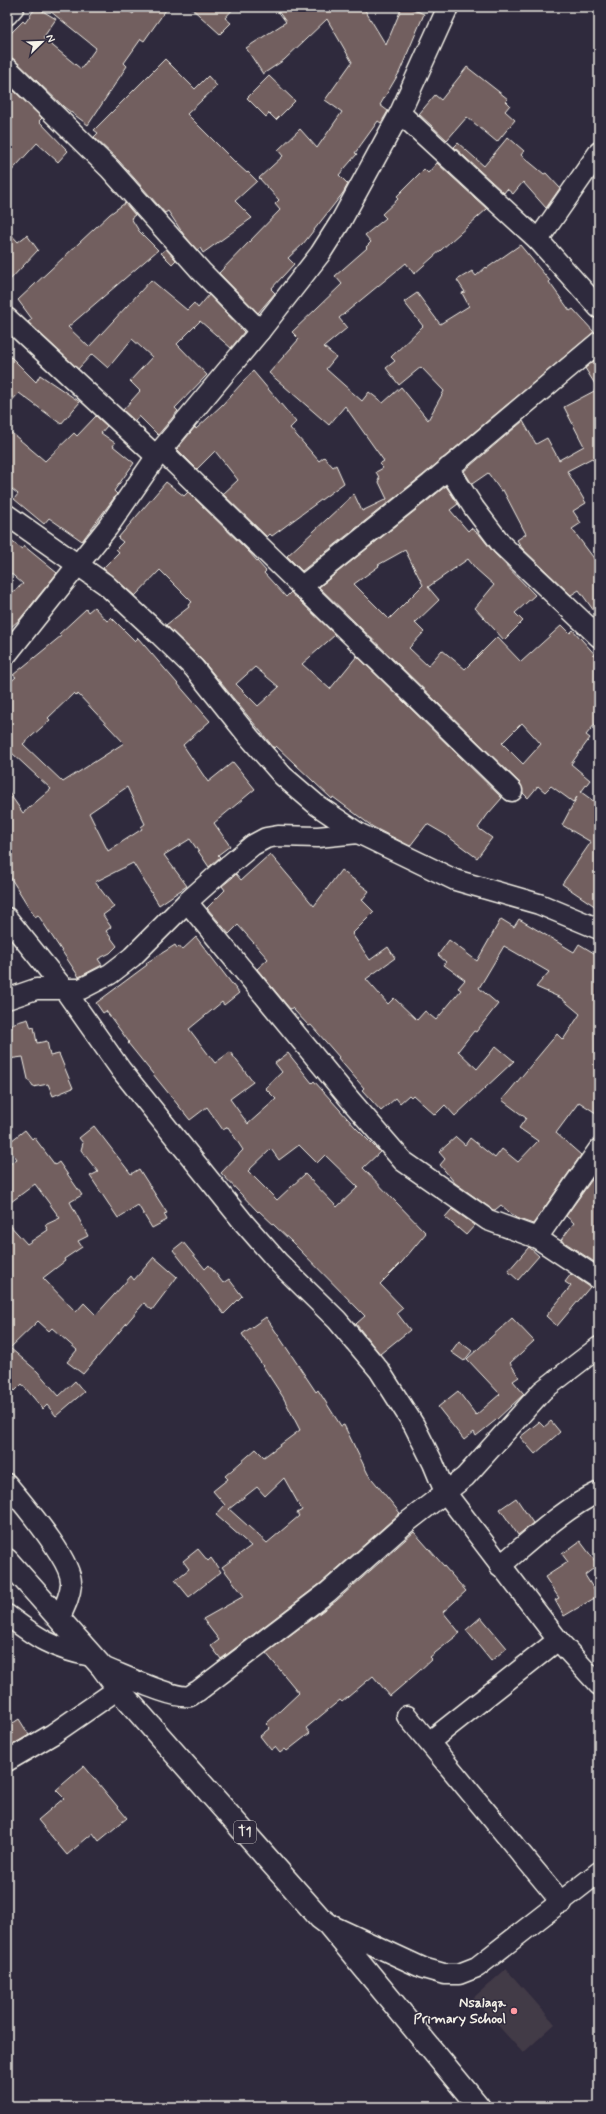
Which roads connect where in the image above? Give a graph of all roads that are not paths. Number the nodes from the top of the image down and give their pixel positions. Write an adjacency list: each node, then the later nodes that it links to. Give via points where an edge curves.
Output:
1 (14, 7): 3 (street)
2 (448, 7): 5 (street)
3 (7, 15)
4 (7, 68): 10 (street, via 110,169 201,271)
5 (400, 113): 7 (street); 10 (street, via 341,221 306,272)
6 (599, 152): 7 (street)
7 (538, 240): 8 (street)
8 (599, 308)
9 (7, 318): 12 (street)
10 (260, 331): 12 (street)
11 (599, 342): 13 (street)
12 (159, 453): 15 (street, via 108,527); 16 (street)
13 (448, 468): 16 (street); 17 (street, via 502,545)
14 (7, 514): 15 (street)
15 (78, 563): 18 (street); 20 (street, via 105,584 194,668 284,776 318,806)
16 (301, 587): 19 (street)
17 (599, 637)
18 (7, 654)
19 (512, 791)
20 (358, 833): 21 (street, via 266,838 253,845); 23 (street, via 455,880 539,904)
21 (187, 902): 24 (street, via 132,957 110,974 81,989); 27 (street, via 403,1161 488,1220)
22 (7, 918): 24 (street)
23 (599, 929)
24 (64, 989): 25 (street, via 36,989); 31 (street, via 121,1070 244,1223 279,1263 337,1320 379,1370 414,1425)
25 (7, 999)
26 (596, 1159): 27 (street)
27 (537, 1238): 28 (street)
28 (599, 1279)
29 (599, 1347): 31 (street, via 542,1391 465,1477)
30 (7, 1484): 33 (street)
31 (445, 1492): 35 (street); 39 (street, via 328,1592 189,1696 157,1689)
32 (599, 1492): 35 (street, via 586,1498)
33 (14, 1498): 37 (street, via 58,1551 70,1571 70,1595)
34 (7, 1560): 37 (highway, T1)
35 (500, 1566): 38 (street)
36 (7, 1615): 39 (street, via 52,1645)
37 (59, 1619): 39 (highway, T1)
38 (558, 1640): 40 (street); 43 (street)
39 (96, 1661): 41 (highway, T1)
40 (599, 1685)
41 (118, 1688): 44 (street, via 53,1734); 47 (highway, T1)
42 (407, 1716): 43 (street)
43 (429, 1742): 46 (street)
44 (7, 1761)
45 (599, 1872): 46 (street)
46 (562, 1903): 47 (street, via 477,1966 459,1974 444,1974 423,1968)
47 (328, 1924): 48 (highway, T1)
48 (479, 2107)

